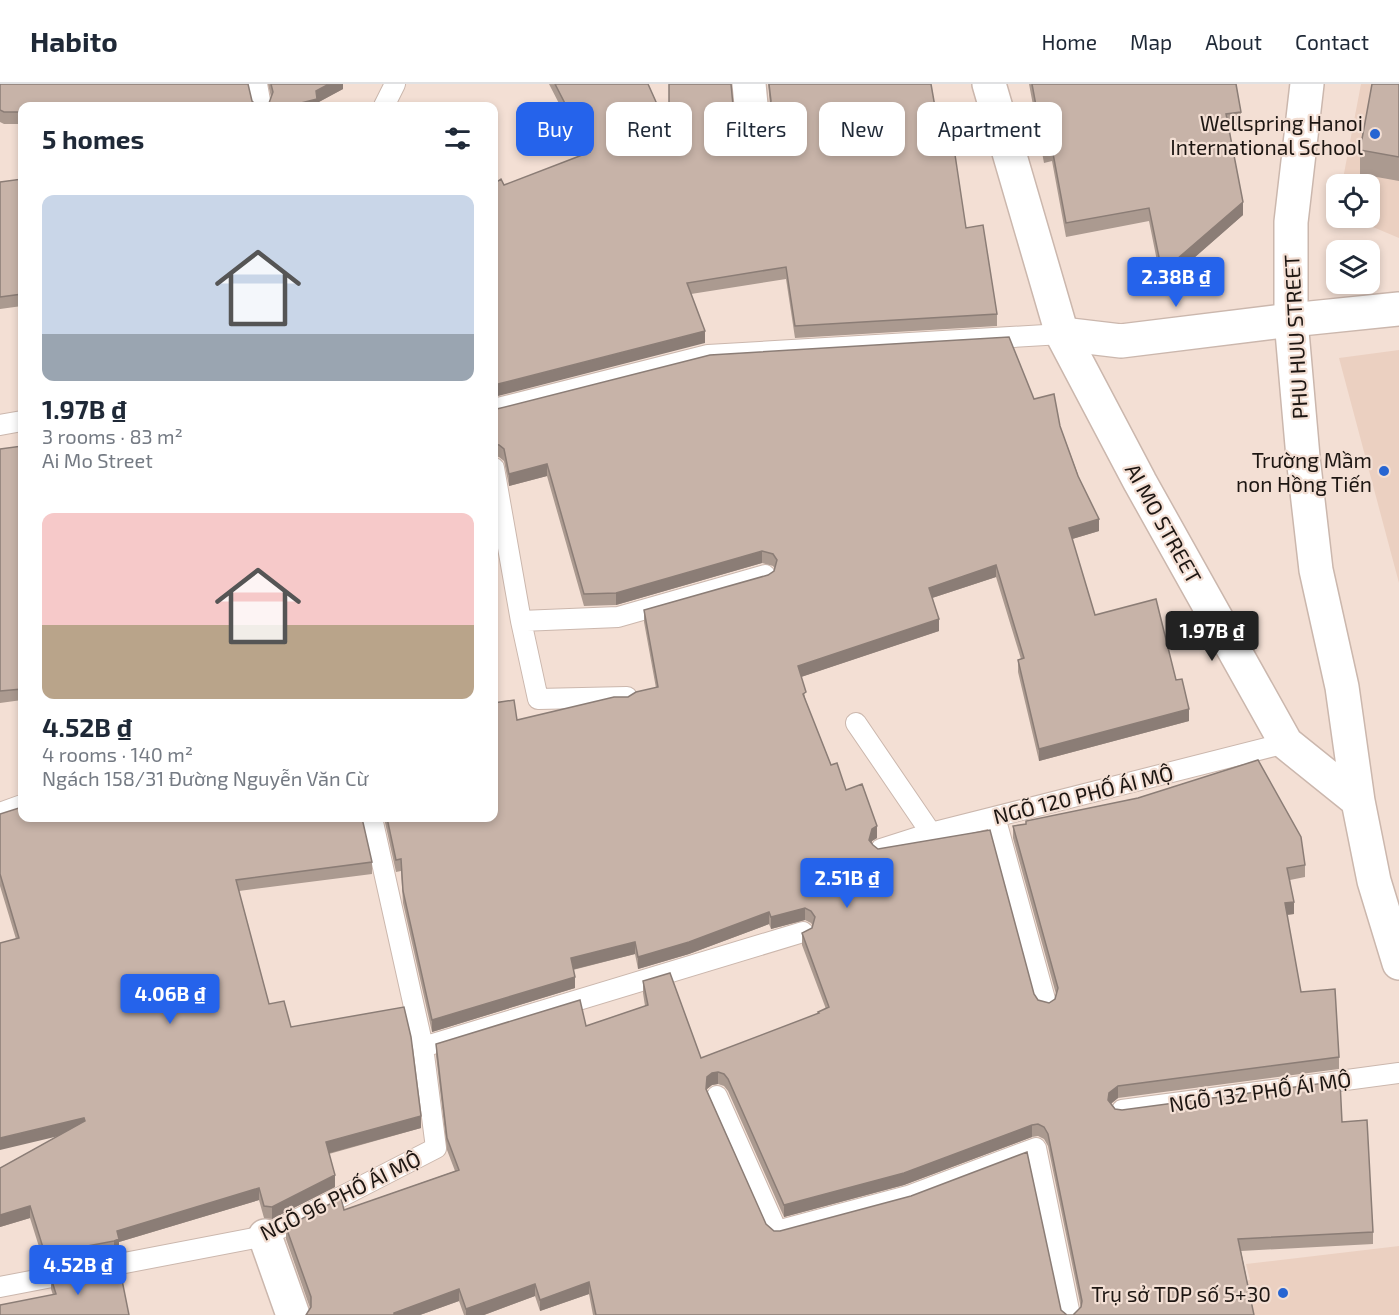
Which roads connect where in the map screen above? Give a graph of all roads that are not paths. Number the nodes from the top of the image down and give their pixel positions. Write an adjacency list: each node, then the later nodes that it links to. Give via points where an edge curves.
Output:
1 (257, 84): 5 (lane)
2 (395, 84): 6 (lane)
3 (989, 84): 9 (street, AI MO STREET)
4 (1306, 84): 8 (street, PHU HUU STREET, via 1291,222)
5 (260, 102)
6 (386, 102)
7 (1399, 309): 8 (street)
8 (1291, 320): 9 (street, via 1121,341); 19 (street, PHU HUU STREET, via 1316,570 1342,687)
9 (1062, 334): 10 (lane, via 708,355); 18 (street, AI MO STREET, via 1140,483)
10 (498, 408)
11 (18, 422): 12 (lane)
12 (0, 425)
13 (498, 491): 15 (lane)
14 (765, 575): 15 (lane, via 618,617)
15 (521, 621): 16 (lane, via 538,699)
16 (627, 697)
17 (856, 723): 24 (lane)
18 (1286, 743): 19 (street, AI MO STREET); 22 (lane, NGÕ 120 PHỐ ÁI MỘ)
19 (1359, 801): 27 (street, via 1374,881)
20 (18, 806): 21 (lane)
21 (0, 813)
22 (995, 817): 24 (lane, NGÕ 120 PHỐ ÁI MỘ); 28 (lane)
23 (373, 822): 29 (lane)
24 (931, 834): 25 (lane, NGÕ 120 PHỐ ÁI MỘ)
25 (881, 849)
26 (803, 932): 29 (lane)
27 (1399, 963)
28 (1046, 1003)
29 (423, 1047): 33 (lane, NGÕ 96 PHỐ ÁI MỘ, via 436,1148)
30 (1399, 1073): 32 (lane, NGÕ 132 PHỐ ÁI MỘ)
31 (717, 1096): 36 (lane, via 777,1231 908,1196 1036,1148)
32 (1120, 1110)
33 (265, 1236): 34 (lane, NGÕ 96 PHỐ ÁI MỘ); 35 (street)
34 (0, 1287)
35 (293, 1315)
36 (1070, 1315)

